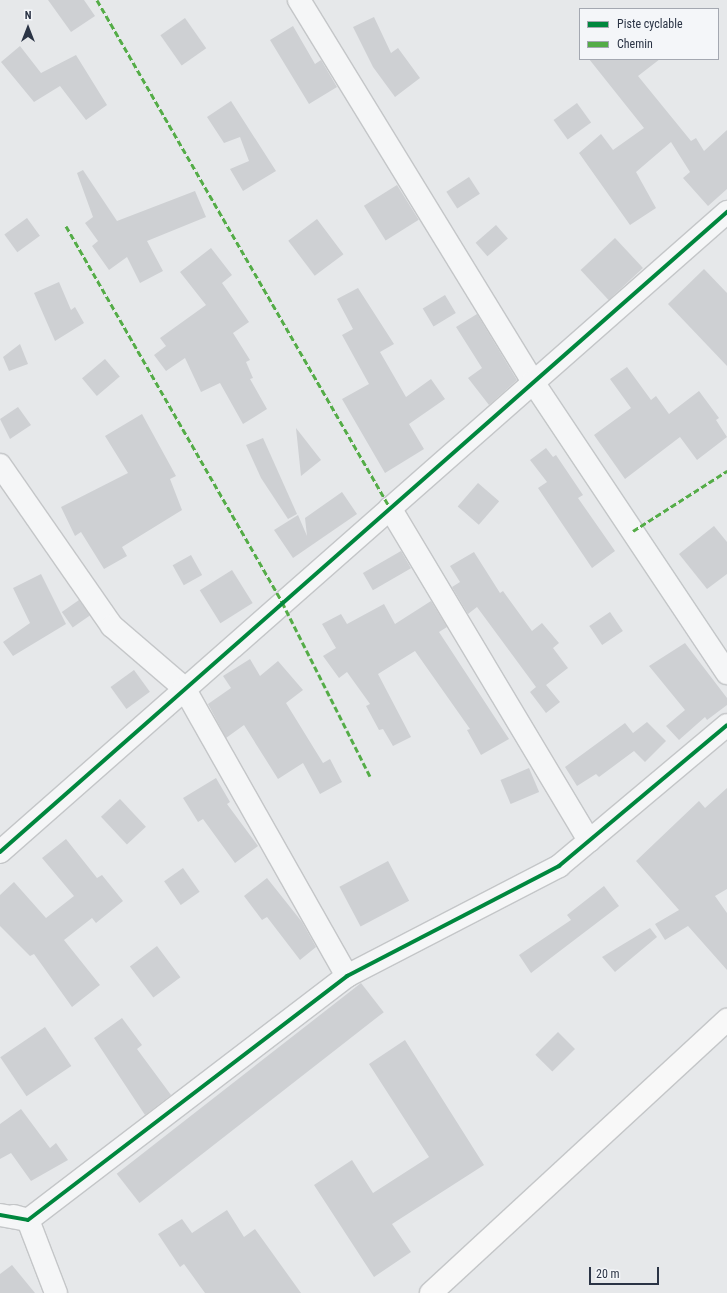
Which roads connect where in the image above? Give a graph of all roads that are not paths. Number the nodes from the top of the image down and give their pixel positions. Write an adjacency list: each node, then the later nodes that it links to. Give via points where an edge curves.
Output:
1 (299, 0): 3 (street)
2 (727, 212): 3 (street)
3 (534, 382): 5 (street); 6 (street)
4 (0, 465): 7 (street, via 112,626)
5 (390, 508): 7 (street); 9 (street)
6 (727, 673)
7 (184, 688): 10 (street); 11 (street)
8 (727, 725): 9 (street)
9 (589, 841): 11 (street, via 559,866)
10 (0, 852)
11 (347, 976): 15 (street)
12 (727, 1020): 17 (main road)
13 (0, 1211): 15 (street)
14 (0, 1215): 15 (street)
15 (28, 1220): 16 (street)
16 (56, 1293)
17 (431, 1293)

